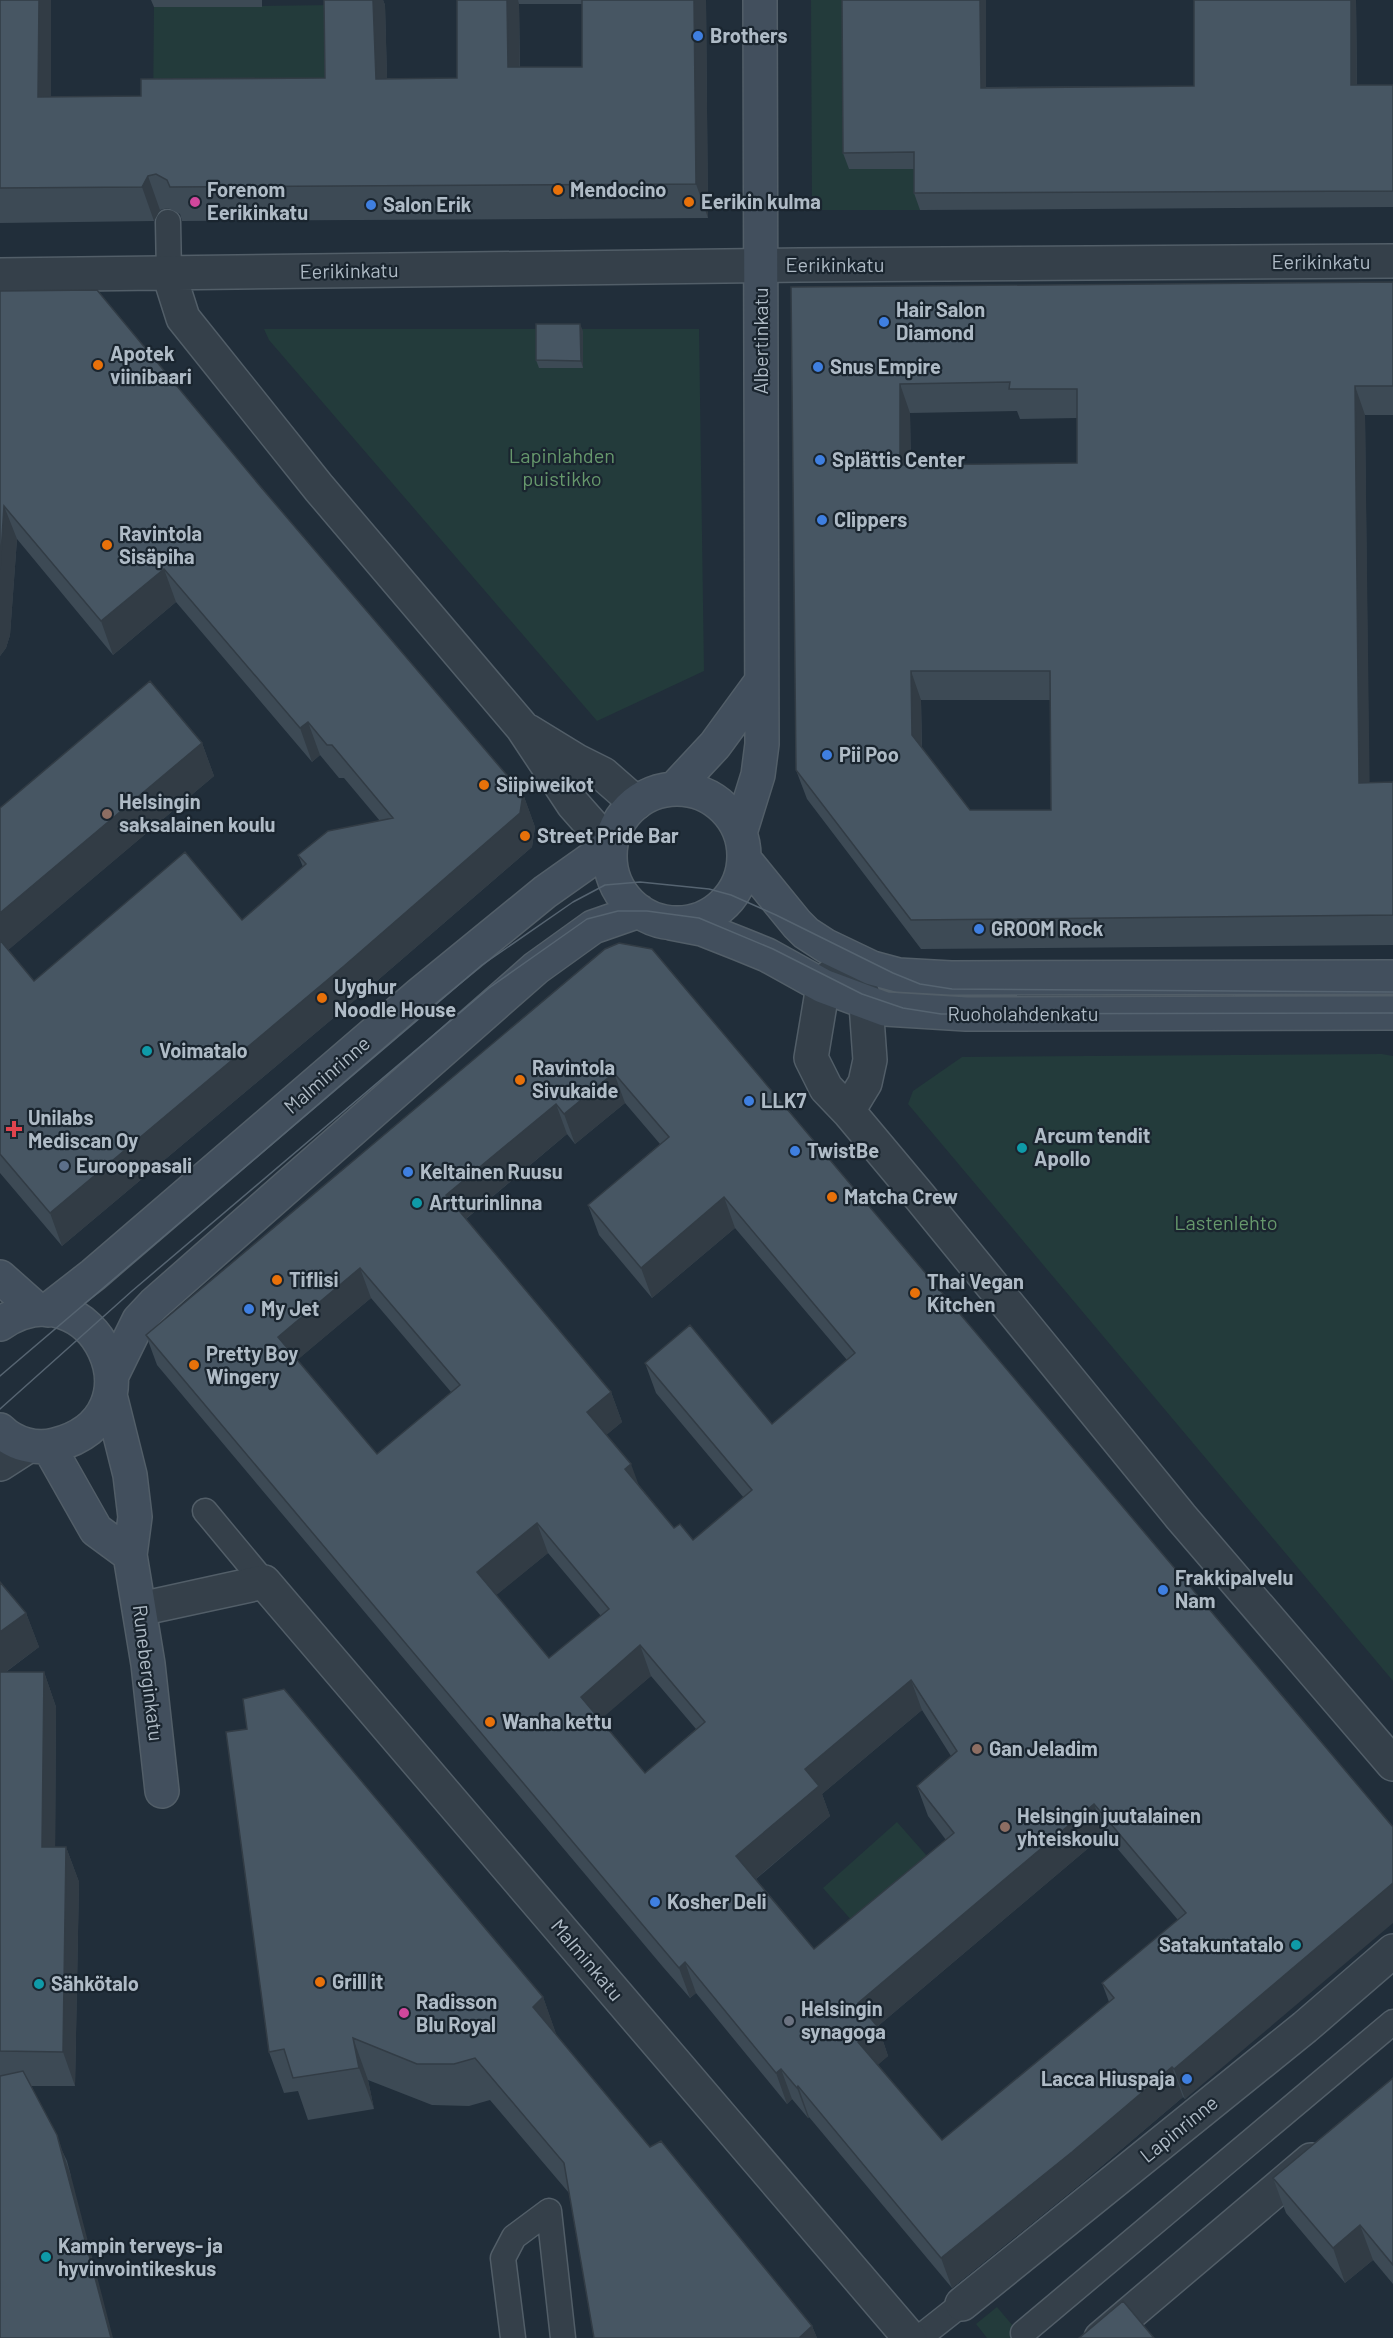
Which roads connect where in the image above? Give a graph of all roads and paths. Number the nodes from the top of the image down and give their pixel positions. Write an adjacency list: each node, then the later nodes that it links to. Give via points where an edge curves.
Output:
1 (760, 0): 4 (street, Albertinkatu)
2 (168, 222): 5 (lane)
3 (1393, 261): 4 (street, Eerikinkatu)
4 (761, 265): 5 (street, Eerikinkatu); 7 (street, Albertinkatu)
5 (169, 274): 6 (street, Eerikinkatu); 8 (street, via 183,318 319,488)
6 (0, 275)
7 (761, 682): 9 (street, via 716,745); 12 (street, Albertinkatu, via 762,744)
8 (522, 727): 10 (street, via 603,774); 11 (street, via 573,804)
9 (674, 789): 10 (street); 12 (street, via 706,796 732,818)
10 (636, 803): 11 (street, via 615,829)
11 (610, 846): 13 (street, via 613,876 627,902); 22 (street, Malminrinne, via 536,899 100,1269)
12 (742, 846): 14 (street, via 740,877 719,908 689,922); 15 (street, Ruoholahdenkatu, via 784,910 806,933)
13 (639, 911): 14 (street); 24 (street, via 593,927 537,968 154,1304 139,1320)
14 (671, 923): 17 (street, Ruoholahdenkatu, via 702,929 767,955)
15 (851, 959): 16 (street, Ruoholahdenkatu, via 898,975 940,978); 17 (street); 18 (street)
16 (1393, 977)
17 (823, 986): 18 (street, Ruoholahdenkatu); 20 (street, via 811,1058 826,1089)
18 (866, 1004): 19 (street, Ruoholahdenkatu, via 941,1014); 20 (street, via 870,1060 865,1083)
19 (1393, 1013)
20 (848, 1111): 31 (street, via 1181,1516)
21 (0, 1277): 22 (street)
22 (42, 1310): 23 (street, Malminrinne, via 17,1314); 24 (street, Runeberginkatu, via 70,1315 99,1338 108,1355)
23 (0, 1324)
24 (111, 1385): 25 (street, via 101,1415 88,1431 70,1442); 28 (street, Runeberginkatu, via 135,1517)
25 (25, 1441): 26 (street); 28 (street, via 96,1530)
26 (0, 1464)
27 (205, 1511): 29 (lane, Malminkatu)
28 (130, 1555): 30 (street, Runeberginkatu)
29 (264, 1581): 30 (street); 40 (street, Malminkatu)
30 (140, 1609): 32 (street, Runeberginkatu)
31 (1393, 1764)
32 (162, 1791)
33 (1393, 1951): 36 (street, Lapinrinne, via 1305,2027)
34 (1393, 2022): 37 (lane)
35 (1331, 2144): 42 (street)
36 (962, 2304): 41 (lane)
37 (1023, 2333)
38 (513, 2338): 39 (lane, via 503,2258 514,2237 549,2211)
39 (563, 2338)
40 (910, 2338)
41 (919, 2338)
42 (1101, 2338)

